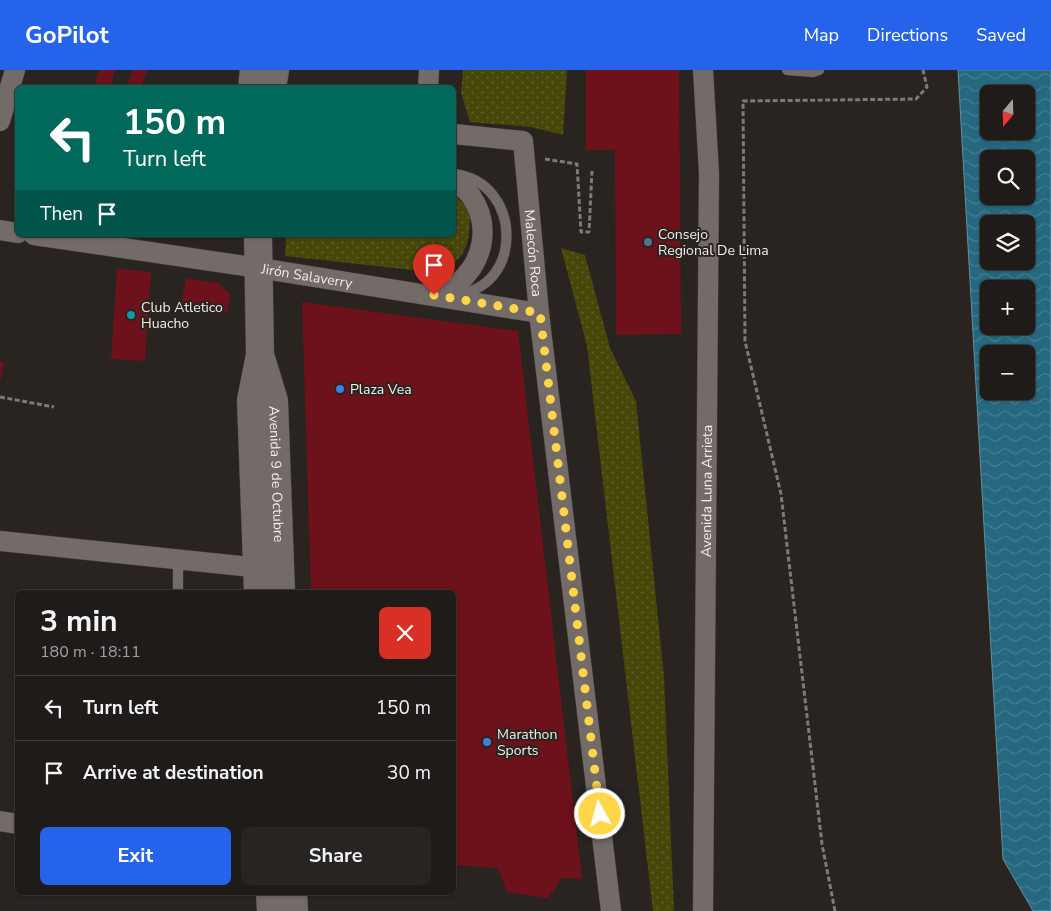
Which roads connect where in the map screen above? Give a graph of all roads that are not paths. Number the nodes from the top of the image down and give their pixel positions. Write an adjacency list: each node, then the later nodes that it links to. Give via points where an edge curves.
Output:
1 (14, 70): 11 (street)
2 (254, 70): 8 (street)
3 (275, 70): 9 (street)
4 (430, 70): 10 (street)
5 (703, 70): 34 (street, Avenida Luna Arrieta, via 709,183)
6 (787, 70): 7 (lane)
7 (819, 70)
8 (252, 85)
9 (272, 85)
10 (428, 85)
11 (8, 96): 12 (street)
12 (0, 121)
13 (456, 134): 22 (street, Malecón Roca, via 523,141)
14 (456, 174): 21 (lane, via 483,185 499,202 507,221 507,247 498,268 483,284 464,293)
15 (456, 182): 21 (street, via 471,195 482,218 483,243 474,266 457,284)
16 (0, 230): 17 (street)
17 (15, 232)
18 (48, 237): 20 (street, Jirón Salaverry)
19 (258, 237): 20 (street, Avenida 9 de Octubre)
20 (259, 268): 21 (street, Jirón Salaverry); 25 (street, Avenida 9 de Octubre, via 260,356 274,401)
21 (434, 295): 22 (street, Jirón Salaverry)
22 (540, 313): 33 (street, Malecón Roca)
23 (0, 541): 24 (street)
24 (178, 560): 25 (street); 26 (lane)
25 (269, 581)
26 (178, 590)
27 (0, 821): 28 (street)
28 (15, 824)
29 (270, 895): 31 (street)
30 (293, 895): 32 (street)
31 (271, 911)
32 (294, 911)
33 (612, 911)
34 (703, 911)

